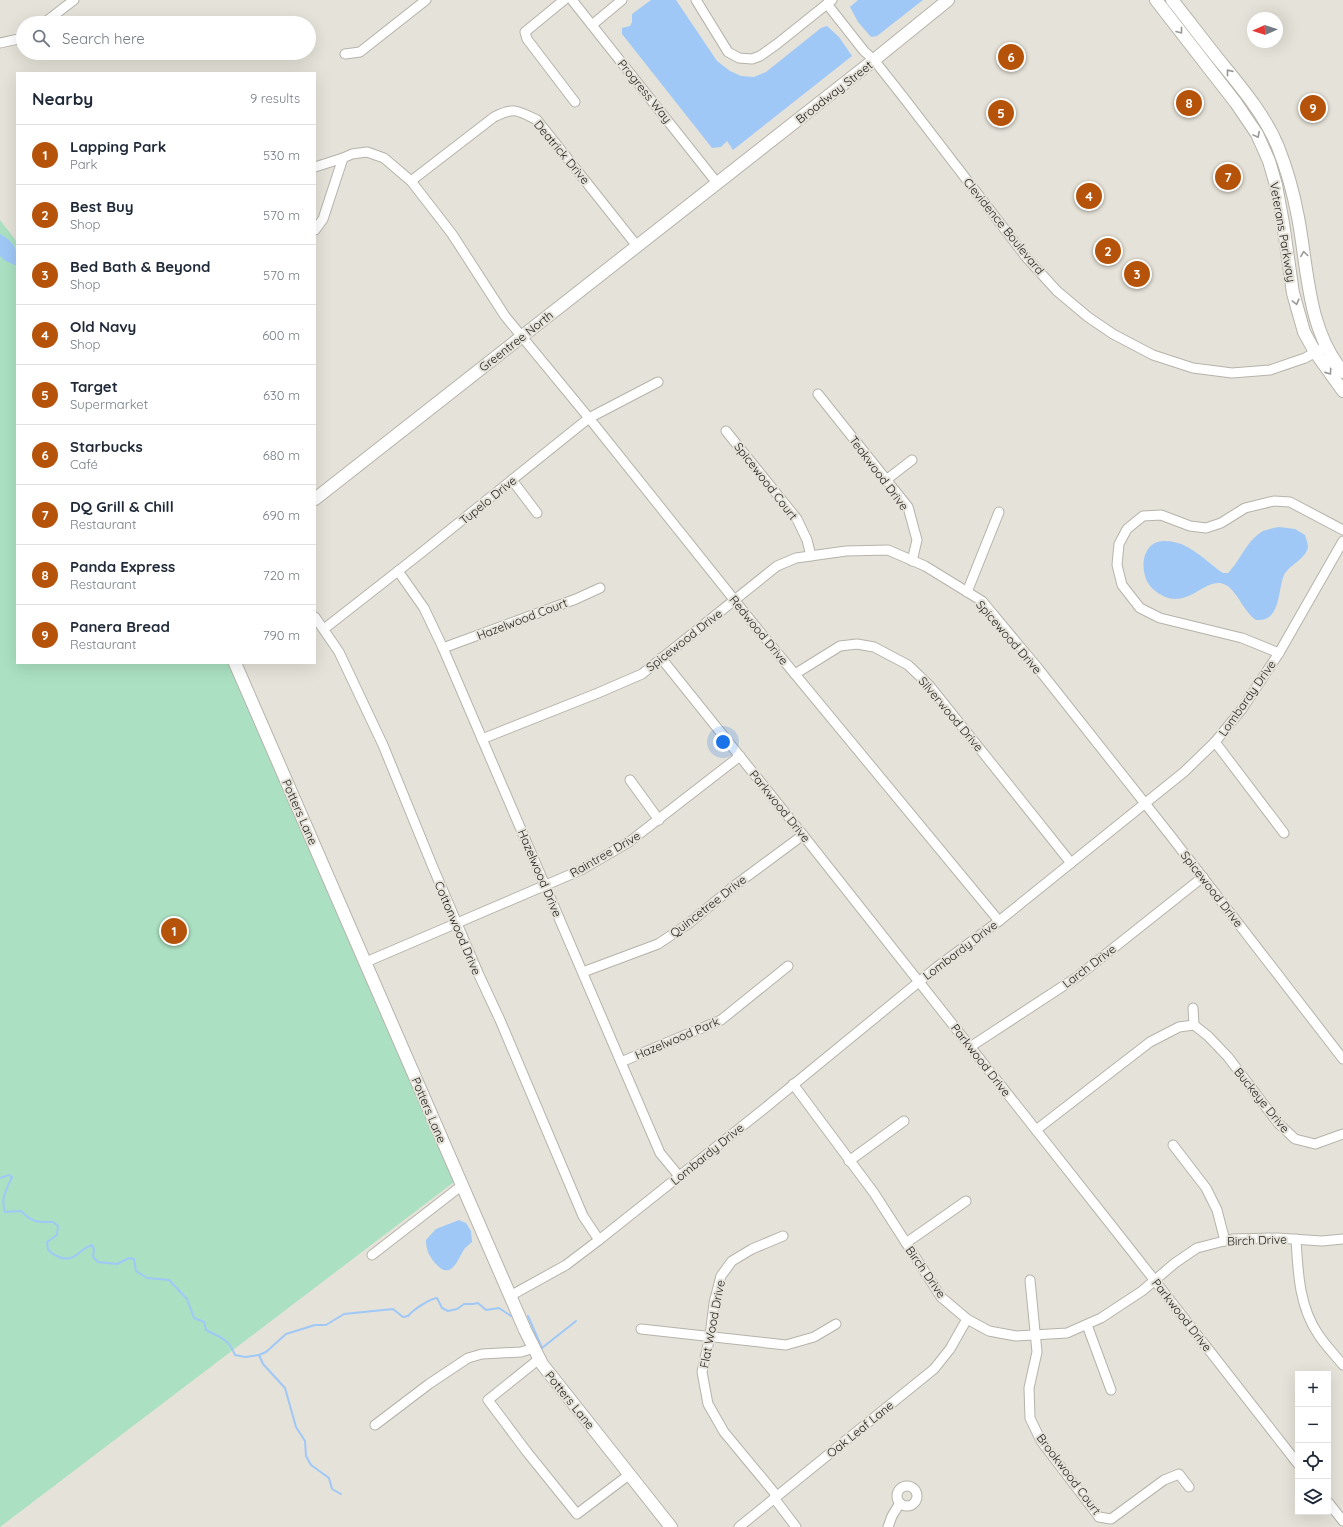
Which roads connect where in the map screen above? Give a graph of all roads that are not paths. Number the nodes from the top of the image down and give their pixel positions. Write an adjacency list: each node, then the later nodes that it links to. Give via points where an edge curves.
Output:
1 (74, 0): 11 (street)
2 (426, 0): 15 (street, via 360,52)
3 (564, 0): 18 (street, via 525,32 527,39)
4 (572, 0): 12 (street, Progress Way)
5 (696, 0): 10 (street, via 728,52 739,58 752,59 777,44)
6 (948, 0): 16 (main road, Broadway Street)
7 (1156, 0): 19 (main road, Veterans Parkway, one-way to 19)
8 (1172, 0): 17 (main road, Veterans Parkway, one-way to 8)
9 (617, 2): 12 (street)
10 (830, 2): 16 (street, Clevidence Boulevard)
11 (53, 16)
12 (592, 24): 23 (street, Progress Way)
13 (16, 40): 14 (street)
14 (0, 43)
15 (345, 54)
16 (874, 60): 23 (main road, Broadway Street); 27 (street, Clevidence Boulevard, via 1026,257 1057,291 1112,334 1153,355 1193,368 1232,373 1270,370 1288,365)
17 (1247, 95): 19 (street); 27 (main road, Veterans Parkway, one-way to 17, via 1298,216 1286,172 1272,135)
18 (575, 102)
19 (1236, 104): 27 (main road, Veterans Parkway, one-way to 27, via 1257,134 1269,161 1284,223 1293,293 1304,332)
20 (343, 158): 21 (street, Redwood Drive); 22 (street, Redwood Drive, via 368,152 384,158); 24 (street, via 323,219)
21 (316, 167)
22 (411, 180): 25 (street, Deatrick Drive, via 494,117 516,110 537,120); 26 (street, Redwood Drive, via 452,234 505,316)
23 (718, 183): 25 (main road, Greentree North)
24 (316, 229)
25 (637, 246): 26 (main road, Greentree North)
26 (522, 337): 32 (street, Redwood Drive); 37 (main road, Greentree North)
27 (1320, 349): 28 (main road, Veterans Parkway); 30 (main road, Veterans Parkway, one-way to 30)
28 (1343, 372)
29 (658, 382): 32 (street, Tupelo Drive)
30 (1343, 391)
31 (818, 394): 36 (street, Teakwood Drive)
32 (589, 418): 35 (street, Tupelo Drive); 47 (street, Redwood Drive)
33 (726, 431): 42 (street, Spicewood Court, via 797,519)
34 (912, 460): 36 (street)
35 (512, 480): 39 (street); 44 (street, Tupelo Drive)
36 (886, 480): 43 (street, Teakwood Drive, via 908,507 913,522 917,540)
37 (316, 498)
38 (998, 512): 46 (street)
39 (536, 513)
40 (1343, 530): 51 (street, via 1290,502 1274,501 1245,508 1221,523 1206,528 1190,526 1161,515 1142,516 1126,528 1119,544 1117,565 1122,585 1140,608 1160,618 1242,638)
41 (1343, 541): 51 (street, Lombardy Drive)
42 (811, 556): 43 (street, Spicewood Drive, via 846,551 888,550); 47 (street, Spicewood Drive, via 796,558 777,566)
43 (912, 561): 46 (street, Spicewood Drive, via 925,566)
44 (398, 571): 49 (street, Tupelo Drive); 50 (street, Hazelwood Drive, via 424,608)
45 (600, 588): 50 (street, Hazelwood Court)
46 (967, 592): 59 (street, Spicewood Drive, via 982,601)
47 (735, 600): 52 (street, Spicewood Drive); 54 (street, Redwood Drive)
48 (316, 618): 49 (street, Cottonwood Drive)
49 (324, 629): 67 (street, Cottonwood Drive, via 339,652 383,745)
50 (443, 648): 55 (street, Hazelwood Drive)
51 (1279, 653): 56 (street, Lombardy Drive, via 1242,709)
52 (661, 658): 55 (street, Spicewood Drive, via 642,674); 57 (street, Parkwood Drive)
53 (235, 664): 68 (main road, Potters Lane)
54 (795, 674): 63 (street, Silverwood Drive, via 840,646 857,644 874,647 908,665 929,684); 66 (street, Redwood Drive)
55 (482, 739): 65 (street, Hazelwood Drive)
56 (1215, 742): 59 (street, Lombardy Drive); 61 (street)
57 (740, 756): 60 (street, Raintree Drive); 62 (street, Parkwood Drive)
58 (630, 780): 60 (street)
59 (1145, 804): 63 (street, Lombardy Drive); 64 (street, Spicewood Drive)
60 (659, 820): 65 (street, Raintree Drive, via 629,842 581,870)
61 (1284, 833)
62 (802, 835): 70 (street, Quincetree Drive, via 688,924 658,944); 71 (street, Parkwood Drive)
63 (1071, 863): 66 (street, Lombardy Drive)
64 (1203, 877): 74 (street, Larch Drive, via 1077,976); 75 (street, Spicewood Drive)
65 (546, 886): 67 (street, Raintree Drive); 70 (street, Hazelwood Drive)
66 (999, 921): 71 (street, Lombardy Drive)
67 (457, 924): 68 (street, Raintree Drive); 88 (street, Cottonwood Drive, via 584,1216)
68 (366, 962): 84 (main road, Potters Lane)
69 (788, 966): 76 (street, Hazelwood Park, via 721,1020)
70 (583, 972): 76 (street, Hazelwood Drive)
71 (919, 982): 74 (street, Parkwood Drive); 77 (street, Lombardy Drive)
72 (1192, 1008): 73 (street)
73 (1194, 1025): 79 (street, via 1179,1027 1150,1042); 80 (street, Buckeye Drive, via 1228,1057 1278,1123 1295,1139 1315,1144)
74 (970, 1047): 79 (street, Parkwood Drive)
75 (1343, 1059)
76 (621, 1062): 83 (street, Hazelwood Drive, via 660,1153)
77 (793, 1084): 82 (street, Birch Drive); 83 (street, Lombardy Drive)
78 (904, 1121): 82 (street)
79 (1036, 1130): 94 (street, Parkwood Drive)
80 (1343, 1134)
81 (1173, 1145): 90 (street, via 1206,1188 1217,1210)
82 (849, 1161): 91 (street, Birch Drive, via 874,1193)
83 (679, 1176): 88 (street, Lombardy Drive)
84 (461, 1186): 92 (street); 95 (main road, Potters Lane)
85 (966, 1201): 91 (street)
86 (783, 1236): 101 (street, Flat Wood Drive, via 732,1261 721,1276 714,1303)
87 (1296, 1239): 89 (street, Birch Drive); 90 (street, Birch Drive); 104 (street, via 1299,1282 1306,1310 1318,1333)
88 (599, 1240): 95 (street, Lombardy Drive, via 566,1265)
89 (1343, 1240)
90 (1225, 1241): 94 (street, Birch Drive, via 1197,1248)
91 (906, 1243): 96 (street, Birch Drive, via 942,1297)
92 (372, 1255)
93 (1030, 1280): 100 (street, Brookwood Court)
94 (1155, 1280): 98 (street, Birch Drive); 107 (street, Parkwood Drive)
95 (510, 1296): 102 (main road, Potters Lane)
96 (967, 1319): 100 (street, Birch Drive, via 990,1331 1016,1336); 110 (street, Oak Leaf Lane, via 950,1349 934,1369)
97 (836, 1324): 101 (street, via 814,1337 786,1344)
98 (1087, 1325): 100 (street, Birch Drive, via 1067,1333); 105 (street)
99 (641, 1329): 101 (street)
100 (1035, 1335): 114 (street, Brookwood Court, via 1037,1352 1029,1388 1030,1418 1042,1441 1099,1517)
101 (710, 1336): 110 (street, Flat Wood Drive, via 702,1372 708,1404 724,1432)
102 (534, 1348): 103 (main road, Potters Lane); 106 (street, via 522,1352 482,1354 468,1358)
103 (539, 1359): 108 (main road, Potters Lane); 108 (street, via 488,1400 527,1452 577,1514)
104 (1343, 1365)
105 (1111, 1390)
106 (375, 1425)
107 (1295, 1460)
108 (630, 1474): 115 (main road, Potters Lane)
109 (1189, 1487): 114 (street, Brookwood Court, via 1179,1474 1164,1480)
110 (776, 1497): 116 (street, Oak Leaf Lane); 117 (street, Flat Wood Drive)
111 (900, 1502): 118 (street)
112 (1331, 1506): 113 (street)
113 (1343, 1521)
114 (1113, 1523)
115 (671, 1527)
116 (739, 1527)
117 (796, 1527)
118 (888, 1527)

